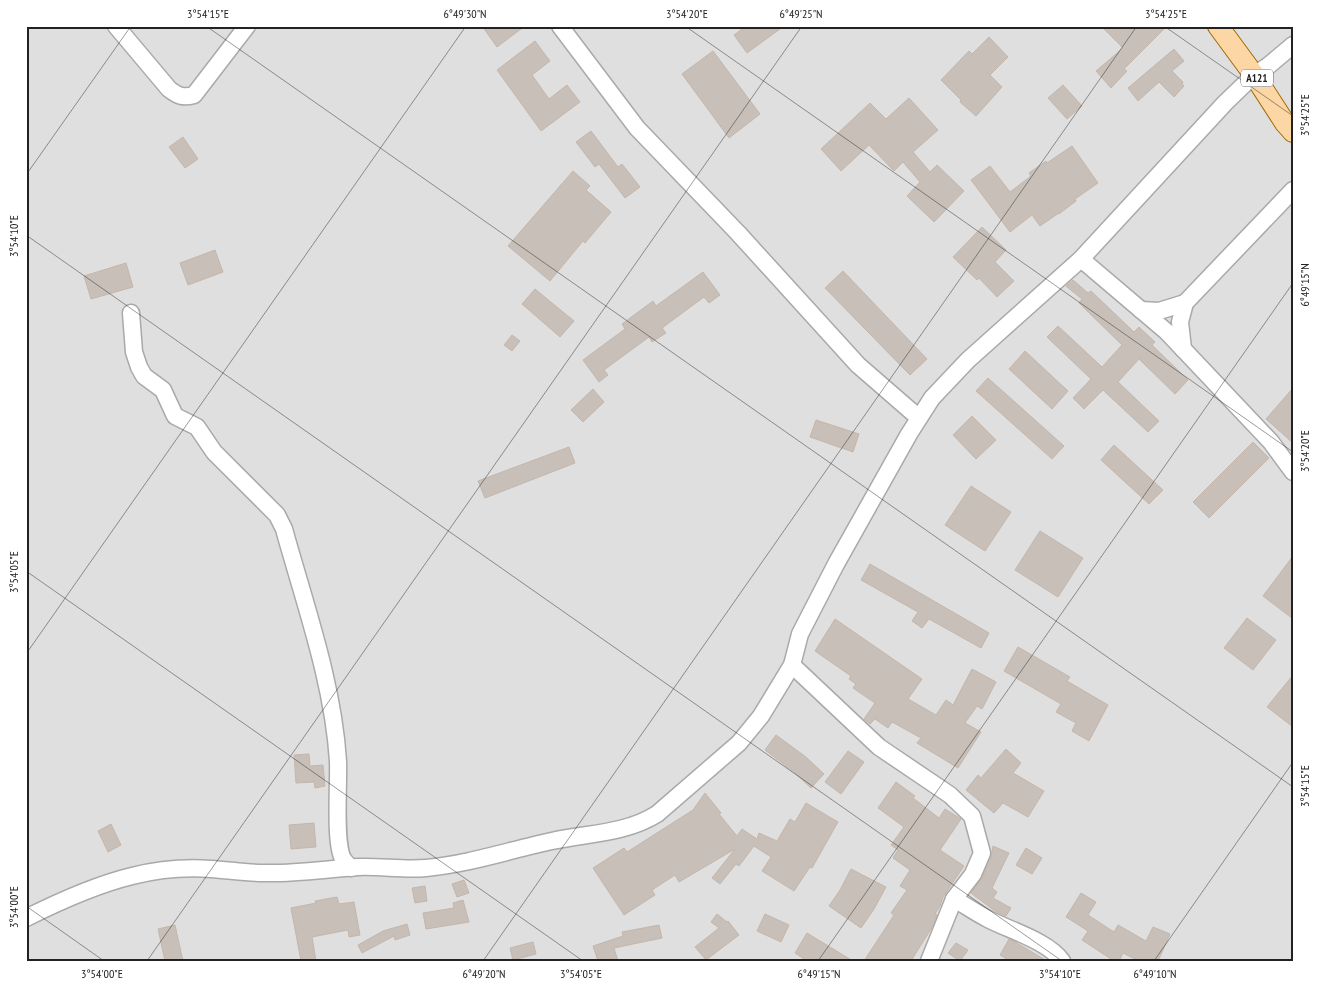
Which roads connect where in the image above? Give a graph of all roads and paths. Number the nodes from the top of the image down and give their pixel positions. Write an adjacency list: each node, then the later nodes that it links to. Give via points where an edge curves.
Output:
1 (116, 26): 2 (street, via 168,89 186,97 194,95)
2 (247, 26)
3 (560, 26): 14 (street, via 637,128 858,365)
4 (1218, 26): 6 (main road, A121)
5 (1293, 44): 6 (street)
6 (1254, 75): 7 (main road, A121); 9 (street)
7 (1293, 132)
8 (1293, 190): 10 (street)
9 (1081, 259): 11 (street); 14 (street, via 958,370 932,398)
10 (1185, 302): 11 (street, via 1159,311); 13 (street, via 1180,322)
11 (1141, 310): 13 (street)
12 (131, 313): 17 (street, via 134,352 144,376 162,390 175,416 197,427 214,452 277,515 284,529 334,718 340,848)
13 (1183, 349): 15 (street, via 1272,442)
14 (919, 418): 16 (street, via 800,634)
15 (1293, 472)
16 (792, 665): 17 (street, via 761,716 739,743 664,809 642,823 617,831 567,838 458,863 404,869); 18 (street, via 879,747 950,795 972,816 982,853 973,874)
17 (351, 868): 19 (street, via 264,874 209,869 155,872 77,894)
18 (954, 898): 20 (street); 21 (street, via 987,919 1058,954)
19 (26, 918)
20 (929, 961)
21 (1062, 961)

